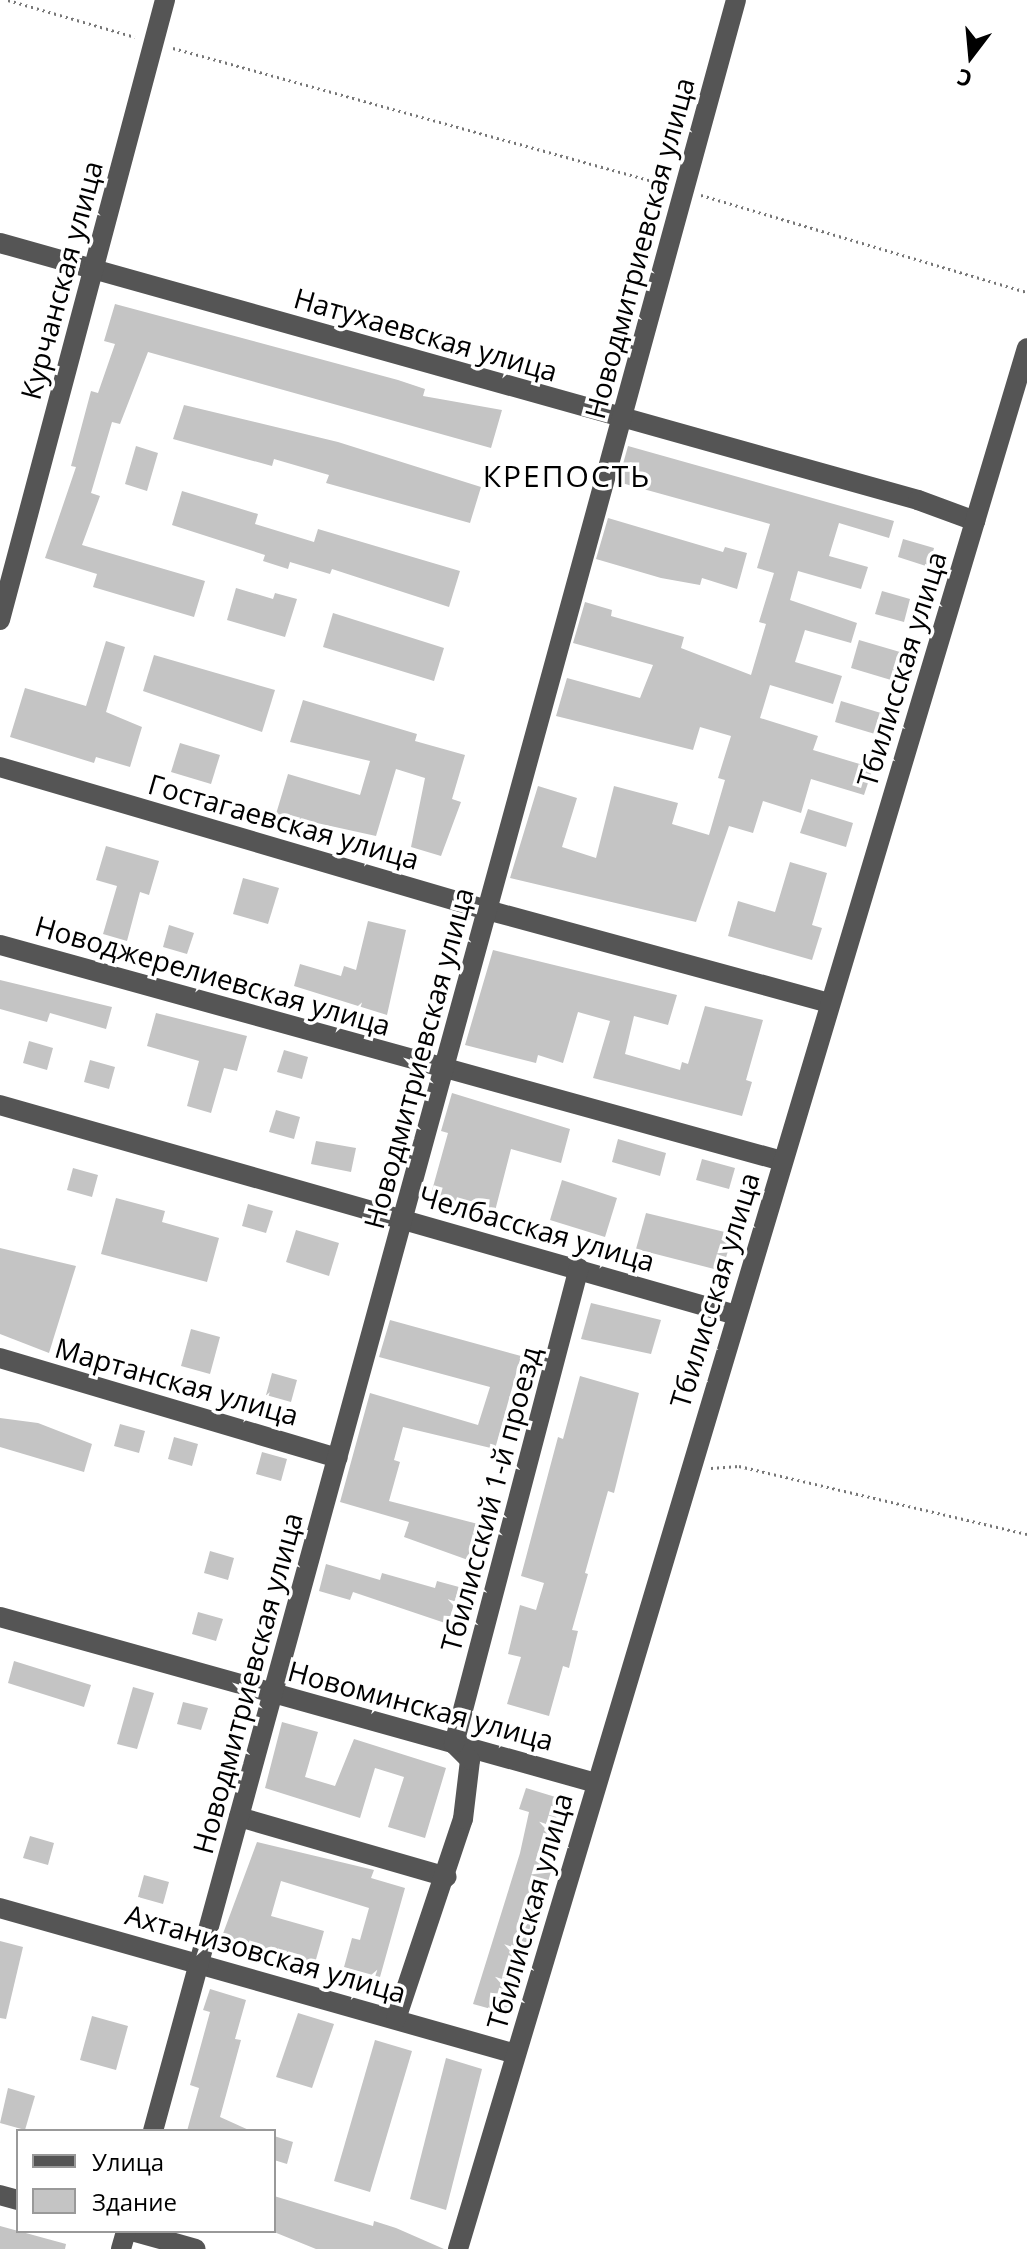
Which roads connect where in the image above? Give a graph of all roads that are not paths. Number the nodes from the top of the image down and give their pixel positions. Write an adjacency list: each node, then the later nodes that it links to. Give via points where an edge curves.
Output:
1 (165, 0): 4 (street, Курчанская улица)
2 (736, 0): 6 (street, Новодмитриевская улица)
3 (0, 243): 4 (street, Натухаевская улица)
4 (92, 270): 6 (street, Натухаевская улица); 8 (street, Курчанская улица)
5 (1027, 348): 7 (street, Тбилисская улица)
6 (622, 418): 7 (street, Натухаевская улица, via 918,500); 10 (street, Новодмитриевская улица)
7 (975, 521): 12 (street, Тбилисская улица)
8 (0, 620)
9 (0, 767): 10 (street, Гостагаевская улица)
10 (487, 910): 12 (street, Гостагаевская улица); 13 (street, Новодмитриевская улица)
11 (0, 945): 13 (street, Новоджерелиевская улица)
12 (830, 1003): 15 (street, Тбилисская улица)
13 (444, 1069): 15 (street, Новоджерелиевская улица); 16 (street, Новодмитриевская улица)
14 (0, 1105): 16 (street, Челбасская улица)
15 (782, 1161): 18 (street, Тбилисская улица)
16 (403, 1219): 17 (street, Челбасская улица); 20 (street, Новодмитриевская улица)
17 (579, 1268): 18 (street, Челбасская улица); 23 (street, Тбилисский 1-й проезд)
18 (736, 1315): 24 (street, Тбилисская улица)
19 (0, 1358): 20 (street, Мартанская улица)
20 (337, 1458): 22 (street, Новодмитриевская улица)
21 (0, 1617): 22 (street, Новоминская улица)
22 (273, 1693): 23 (street, Новоминская улица); 25 (street, Новодмитриевская улица)
23 (454, 1744): 24 (street, Новоминская улица); 26 (street, via 470,1760 463,1819)
24 (596, 1783): 30 (street, Тбилисская улица)
25 (239, 1817): 26 (street); 28 (street, Новодмитриевская улица)
26 (447, 1877): 29 (street)
27 (0, 1908): 28 (street, Ахтанизовская улица)
28 (199, 1964): 29 (street, Ахтанизовская улица); 31 (street, Новодмитриевская улица)
29 (396, 2019): 30 (street, Ахтанизовская улица)
30 (516, 2054): 34 (street, Тбилисская улица)
31 (154, 2129)
32 (136, 2233): 33 (street)
33 (196, 2249)
34 (458, 2249)

